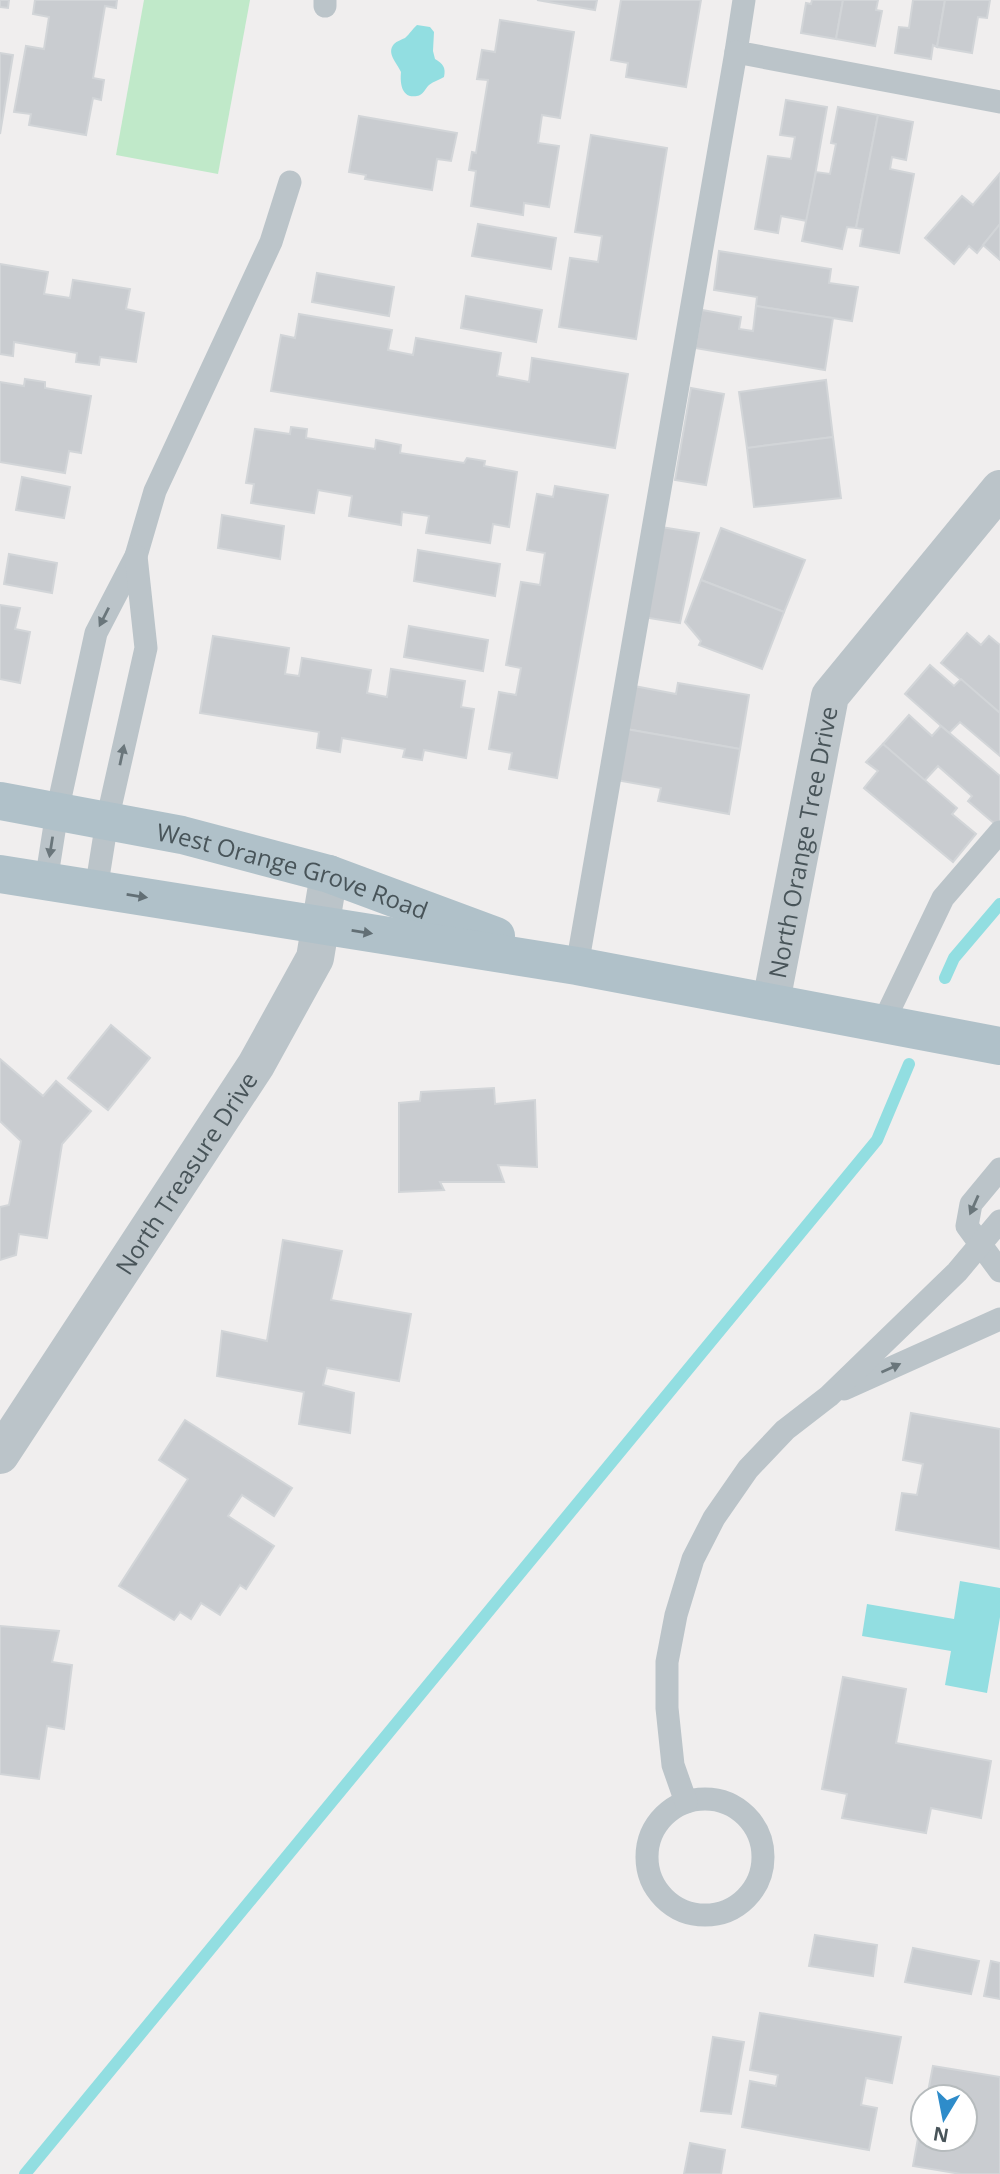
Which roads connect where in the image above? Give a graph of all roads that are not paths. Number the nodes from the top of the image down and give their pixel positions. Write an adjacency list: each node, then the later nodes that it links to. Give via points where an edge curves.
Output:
1 (744, 0): 2 (lane)
2 (736, 52): 3 (lane); 16 (lane)
3 (1000, 102)
4 (290, 181): 6 (lane, via 271,242 155,491)
5 (1000, 489): 17 (street, North Orange Tree Drive, via 830,696)
6 (136, 556): 8 (lane, one-way to 8, via 96,633); 9 (lane, one-way to 6, via 146,648)
7 (0, 802): 8 (main road, West Orange Grove Road)
8 (57, 812): 9 (main road, West Orange Grove Road); 13 (lane, one-way to 13)
9 (107, 821): 12 (main road, West Orange Grove Road, via 181,835); 14 (lane)
10 (1000, 832): 18 (lane, via 943,898)
11 (0, 874): 13 (main road, West Orange Grove Road)
12 (329, 874): 15 (street, North Treasure Drive); 16 (main road, West Orange Grove Road)
13 (46, 882): 14 (main road, West Orange Grove Road)
14 (96, 890): 15 (main road, West Orange Grove Road, one-way to 15)
15 (320, 925): 16 (main road, West Orange Grove Road, one-way to 16); 26 (street, North Treasure Drive, via 315,958 257,1065)
16 (577, 966): 17 (main road, West Orange Grove Road)
17 (771, 1002): 18 (main road, West Orange Grove Road)
18 (883, 1023): 19 (main road, West Orange Grove Road)
19 (1000, 1046)
20 (1000, 1170): 22 (lane, one-way to 22, via 971,1204 967,1226)
21 (1000, 1221): 22 (lane)
22 (979, 1245): 23 (lane); 25 (lane)
23 (1000, 1271)
24 (1000, 1319): 25 (lane, one-way to 24)
25 (829, 1396): 27 (lane, via 785,1430 748,1469 693,1559 667,1662 673,1765)
26 (0, 1455)
27 (686, 1802): 27 (lane, via 657,1825 649,1842 651,1879 675,1907 693,1914 731,1909 747,1898 758,1882 762,1844 755,1826 742,1811 724,1802)

